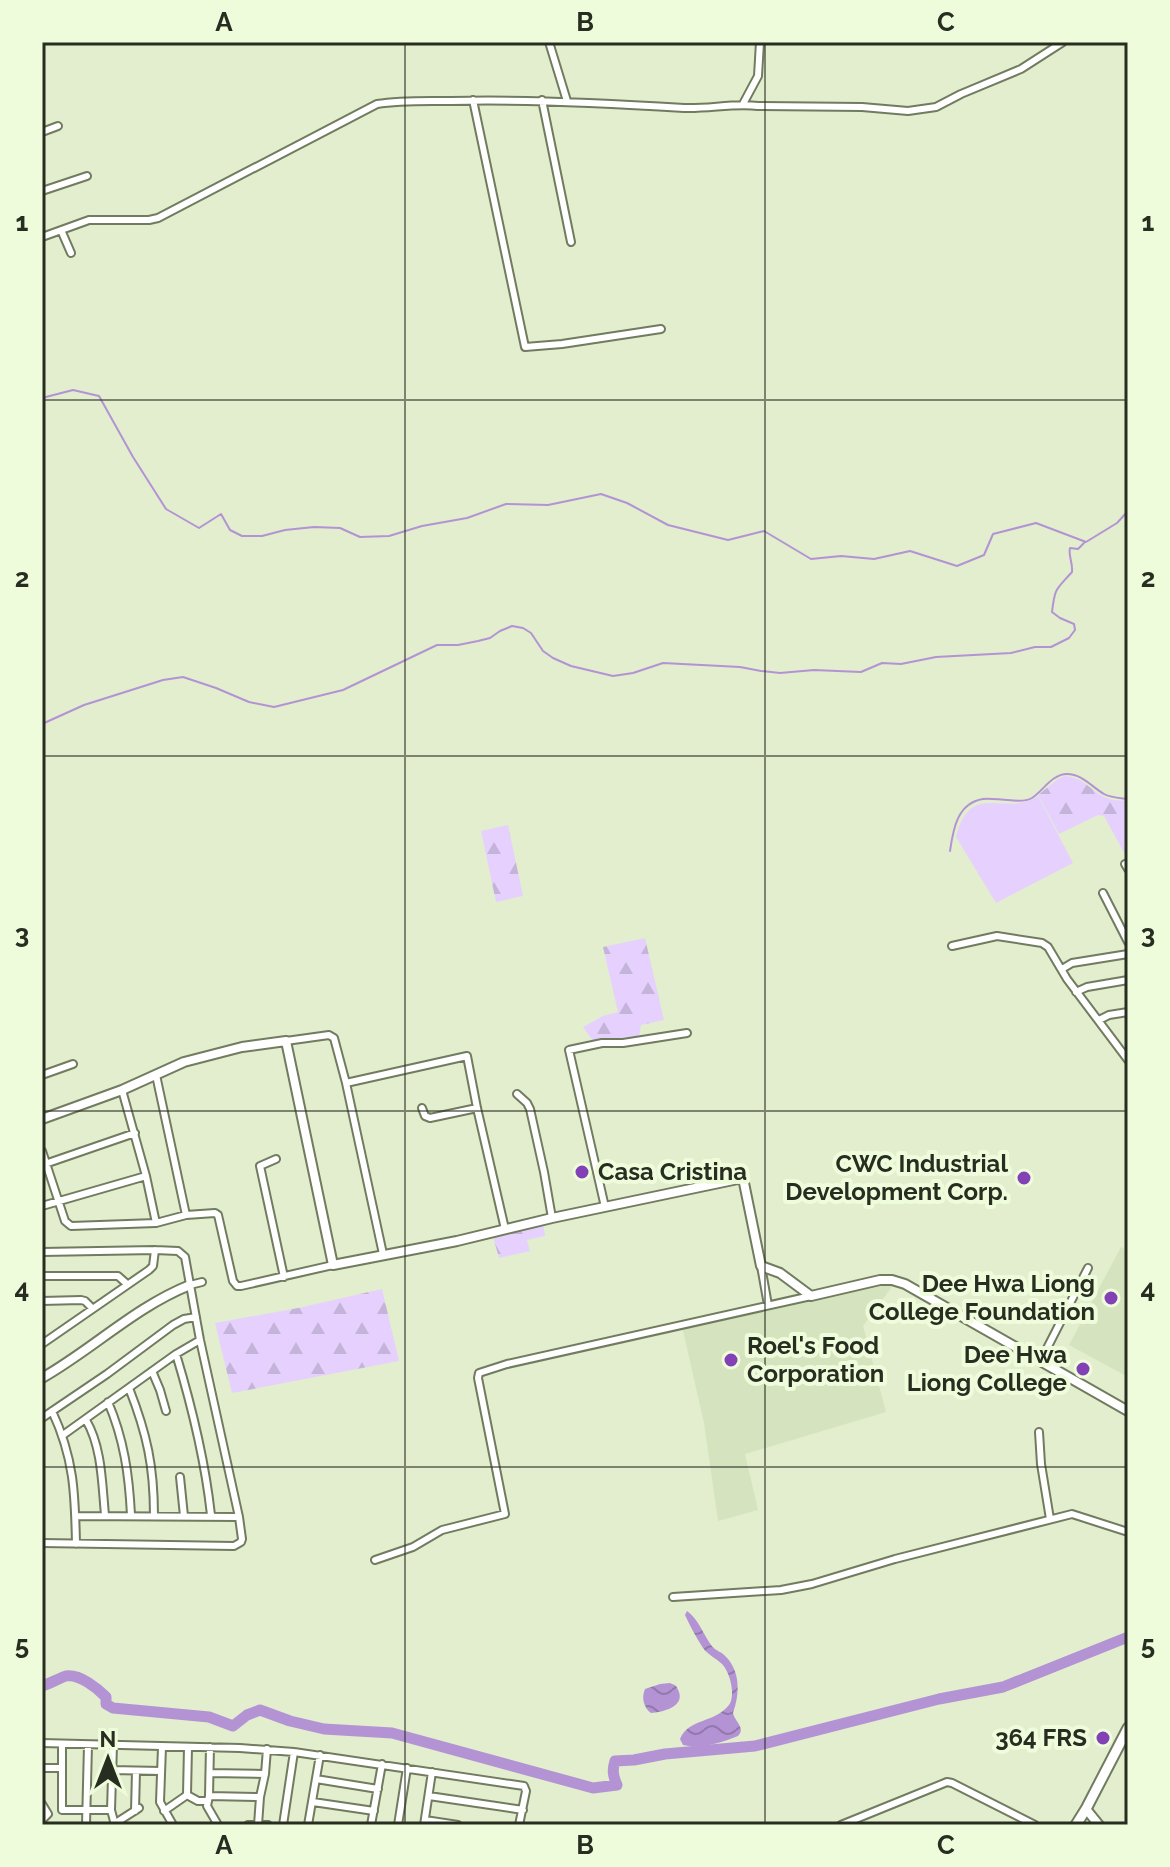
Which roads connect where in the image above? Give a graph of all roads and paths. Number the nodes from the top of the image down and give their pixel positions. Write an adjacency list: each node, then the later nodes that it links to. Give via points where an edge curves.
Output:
1 (549, 42): 6 (street)
2 (760, 42): 7 (street, via 758,76)
3 (1063, 42): 7 (street, via 1021,69 920,111)
4 (473, 100): 5 (street); 12 (street, via 377,104 158,218 89,220); 16 (street, via 525,347)
5 (542, 100): 6 (street); 14 (street)
6 (567, 101): 7 (street, via 701,109)
7 (743, 104)
8 (58, 126): 9 (street)
9 (42, 132)
10 (87, 176): 11 (street)
11 (42, 191)
12 (61, 230): 13 (street); 15 (street)
13 (42, 237)
14 (571, 242)
15 (71, 253)
16 (661, 329)
17 (1103, 893): 18 (street)
18 (1128, 942)
19 (952, 946): 21 (street, via 997,936 1042,943)
20 (1128, 954): 21 (street)
21 (1062, 969): 23 (street)
22 (1128, 980): 23 (street)
23 (1076, 992): 25 (street)
24 (1128, 1012): 25 (street)
25 (1099, 1020): 28 (street)
26 (687, 1033): 45 (street, via 569,1050)
27 (286, 1041): 31 (street, via 209,1054); 32 (street, via 332,1036); 53 (street)
28 (1128, 1060)
29 (73, 1064): 30 (street)
30 (42, 1075)
31 (156, 1075): 33 (street); 46 (street)
32 (346, 1083): 36 (street, via 467,1056); 52 (street)
33 (122, 1090): 37 (street); 38 (street)
34 (517, 1094): 47 (street, via 531,1114)
35 (422, 1108): 36 (street, via 430,1118)
36 (477, 1108): 49 (street)
37 (42, 1119)
38 (135, 1133): 41 (street); 42 (street)
39 (42, 1151): 41 (street)
40 (276, 1159): 57 (street, via 260,1166)
41 (44, 1164): 43 (street)
42 (146, 1176): 43 (street); 48 (street)
43 (58, 1202): 44 (street); 48 (street, via 71,1226)
44 (42, 1206)
45 (605, 1207): 47 (street); 54 (street, via 743,1178)
46 (186, 1215): 48 (street); 57 (street, via 218,1215 237,1286)
47 (552, 1218): 49 (street)
48 (156, 1223)
49 (505, 1229): 52 (street)
50 (155, 1250): 51 (street); 59 (street, via 153,1266); 61 (street, via 183,1254)
51 (42, 1252)
52 (383, 1254): 53 (street)
53 (333, 1265): 57 (street)
54 (761, 1266): 60 (street); 65 (street)
55 (1088, 1268): 71 (street)
56 (42, 1276): 59 (street, via 118,1276)
57 (284, 1277)
58 (202, 1282): 61 (street)
59 (127, 1284): 66 (street)
60 (795, 1284): 62 (street); 64 (street)
61 (190, 1285): 67 (street); 73 (street, via 145,1306)
62 (811, 1296): 64 (street); 71 (street, via 892,1280)
63 (42, 1301): 66 (street, via 81,1300)
64 (786, 1301): 65 (street)
65 (768, 1305): 95 (street, via 479,1373 505,1514 442,1530)
66 (92, 1308): 69 (street)
67 (196, 1317): 68 (street); 76 (street, via 173,1325)
68 (200, 1340): 70 (street); 90 (street)
69 (42, 1344)
70 (176, 1354): 72 (street); 86 (street, via 196,1427)
71 (1040, 1362): 78 (street)
72 (152, 1371): 74 (street); 77 (street)
73 (42, 1378)
74 (129, 1388): 75 (street); 88 (street, via 151,1453)
75 (108, 1402): 80 (street); 85 (street, via 126,1456)
76 (52, 1411): 79 (street); 82 (street)
77 (166, 1411)
78 (1128, 1411)
79 (42, 1418)
80 (86, 1420): 82 (street); 84 (street)
81 (1039, 1432): 91 (street)
82 (63, 1435): 87 (street)
83 (180, 1477): 89 (street)
84 (105, 1515): 85 (street); 87 (street)
85 (131, 1515): 88 (street)
86 (211, 1515): 89 (street); 90 (street)
87 (76, 1516): 94 (street)
88 (154, 1516): 89 (street)
89 (184, 1516)
90 (239, 1517): 94 (street, via 242,1539 234,1546)
91 (1050, 1519): 92 (street, via 1074,1515); 96 (street, via 812,1584)
92 (1128, 1532)
93 (42, 1543): 94 (street)
94 (76, 1544)
95 (375, 1560)
96 (673, 1597)
97 (1128, 1728): 129 (main road)
98 (42, 1743): 99 (street)
99 (62, 1744): 100 (street); 110 (street)
100 (88, 1745): 101 (street); 126 (street)
101 (113, 1745): 102 (street); 112 (street)
102 (162, 1747): 103 (street); 114 (street)
103 (188, 1747): 104 (street); 120 (street)
104 (210, 1747): 105 (street); 116 (street)
105 (267, 1749): 106 (street); 117 (street)
106 (294, 1752): 107 (street); 142 (street)
107 (320, 1755): 108 (street); 118 (street)
108 (382, 1764): 111 (street); 119 (street)
109 (42, 1768): 110 (street)
110 (62, 1768): 126 (street, via 62,1810)
111 (407, 1768): 115 (street); 145 (street)
112 (112, 1770): 113 (street); 127 (street)
113 (136, 1771): 114 (street); 135 (street, via 137,1810)
114 (161, 1771): 130 (street)
115 (432, 1772): 121 (street); 128 (street, via 524,1786)
116 (210, 1773): 117 (street); 123 (street)
117 (265, 1774): 122 (street)
118 (316, 1779): 119 (street); 124 (street)
119 (378, 1789): 131 (street)
120 (187, 1795): 123 (street); 130 (street)
121 (429, 1796): 128 (street); 134 (street)
122 (260, 1797): 123 (street); 140 (street)
123 (209, 1799): 138 (street, via 207,1808)
124 (313, 1802): 131 (street); 143 (street)
125 (42, 1804): 132 (street, via 48,1814)
126 (86, 1810): 127 (street); 136 (street)
127 (111, 1810): 135 (street)
128 (523, 1810): 147 (street)
129 (1085, 1810): 150 (main road); 151 (street)
130 (164, 1811): 133 (street)
131 (374, 1811): 144 (street)
132 (42, 1820)
133 (171, 1822): 137 (street)
134 (425, 1822): 146 (street)
135 (115, 1824)
136 (84, 1825)
137 (161, 1825)
138 (218, 1825)
139 (248, 1825): 140 (street)
140 (258, 1825): 141 (street)
141 (268, 1825)
142 (283, 1825)
143 (308, 1825)
144 (371, 1825)
145 (398, 1825)
146 (458, 1825)
147 (519, 1825)
148 (841, 1825): 149 (street, via 947,1782)
149 (1035, 1825)
150 (1076, 1825)
151 (1096, 1825)

